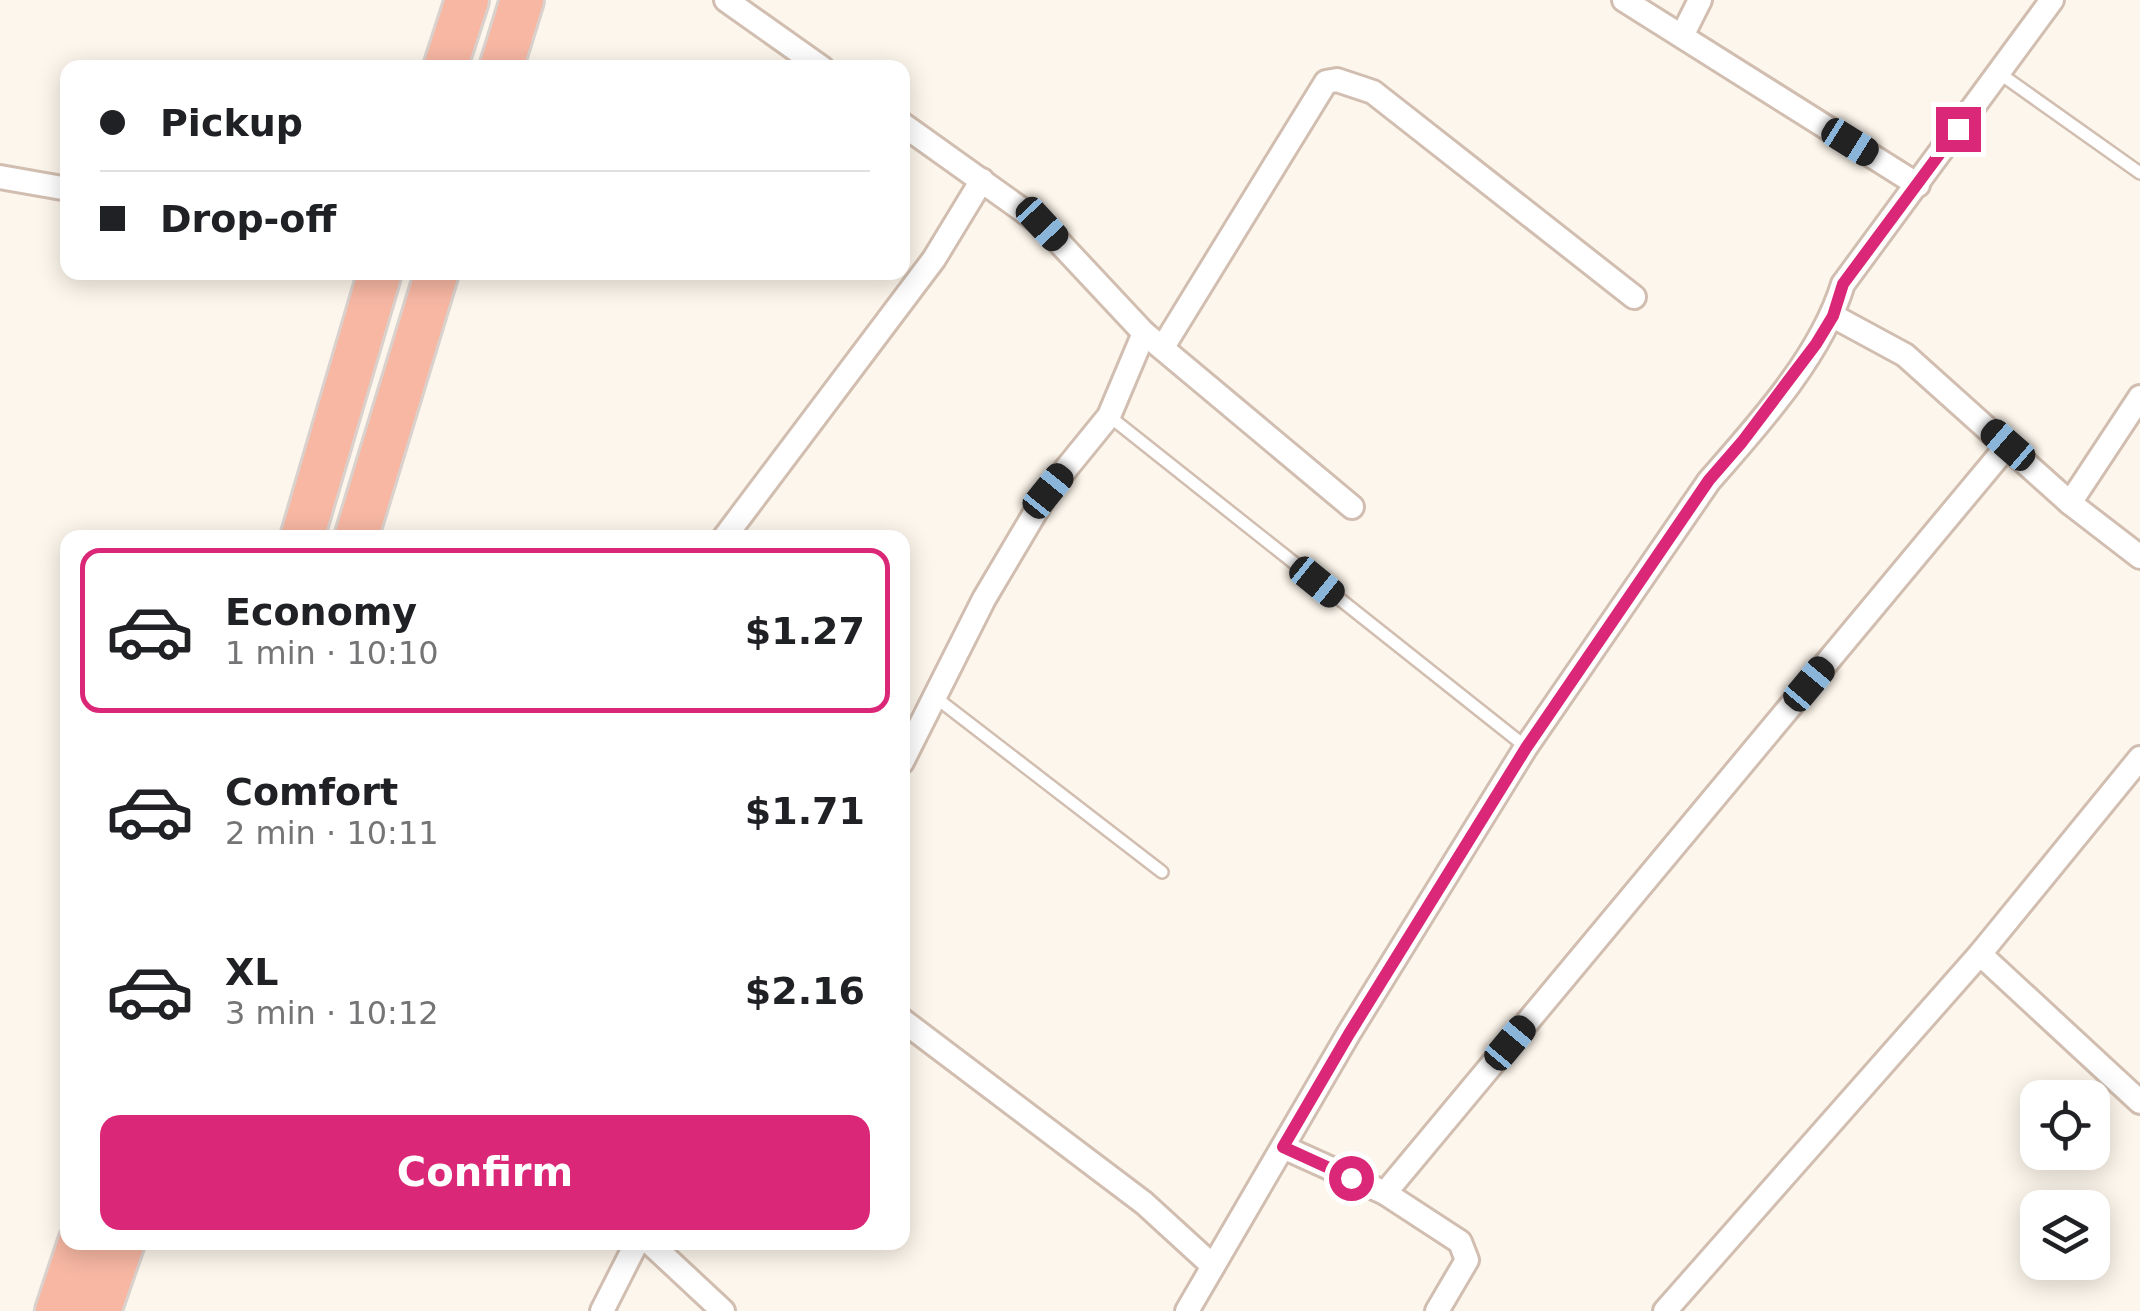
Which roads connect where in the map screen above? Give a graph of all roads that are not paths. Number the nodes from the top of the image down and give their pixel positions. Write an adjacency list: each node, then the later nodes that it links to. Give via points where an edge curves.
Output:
1 (466, 0): 8 (highway)
2 (522, 0): 9 (highway)
3 (726, 0): 10 (street)
4 (1624, 0): 7 (street)
5 (1700, 0): 7 (street)
6 (2052, 0): 11 (street)
7 (1682, 36): 16 (street)
8 (447, 60)
9 (503, 60)
10 (811, 60)
11 (1999, 73): 13 (lane); 16 (street)
12 (910, 130): 15 (street)
13 (2140, 172)
14 (0, 177): 17 (street)
15 (982, 180): 22 (street, via 1042,224); 30 (street, via 934,260)
16 (1918, 184): 21 (street, via 1843,284)
17 (60, 188)
18 (378, 280): 28 (highway)
19 (436, 280): 29 (highway)
20 (1634, 297): 22 (street, via 1373,92 1337,80 1326,82)
21 (1833, 316): 25 (street, via 1906,356); 34 (street, via 1709,480)
22 (1153, 340): 24 (street); 27 (street)
23 (2140, 398): 26 (street)
24 (1108, 416): 32 (street, via 1048,491); 34 (lane)
25 (2008, 445): 26 (street); 41 (street)
26 (2070, 502): 31 (street)
27 (1352, 508)
28 (304, 530)
29 (358, 530)
30 (730, 530)
31 (2140, 558)
32 (935, 696): 33 (street); 36 (lane)
33 (910, 746)
34 (1526, 748): 40 (street)
35 (2140, 758): 37 (street)
36 (1162, 872)
37 (1980, 954): 39 (street); 53 (street)
38 (910, 1026): 46 (street, via 1144,1202)
39 (2140, 1102)
40 (1283, 1147): 41 (street); 46 (street)
41 (1385, 1193): 52 (street, via 1460,1242 1467,1260)
42 (77, 1250): 47 (highway)
43 (120, 1250): 48 (highway)
44 (632, 1250): 49 (street)
45 (658, 1250): 50 (street)
46 (1213, 1266): 51 (street)
47 (58, 1311)
48 (99, 1311)
49 (602, 1311)
50 (723, 1311)
51 (1187, 1311)
52 (1437, 1311)
53 (1666, 1311)

